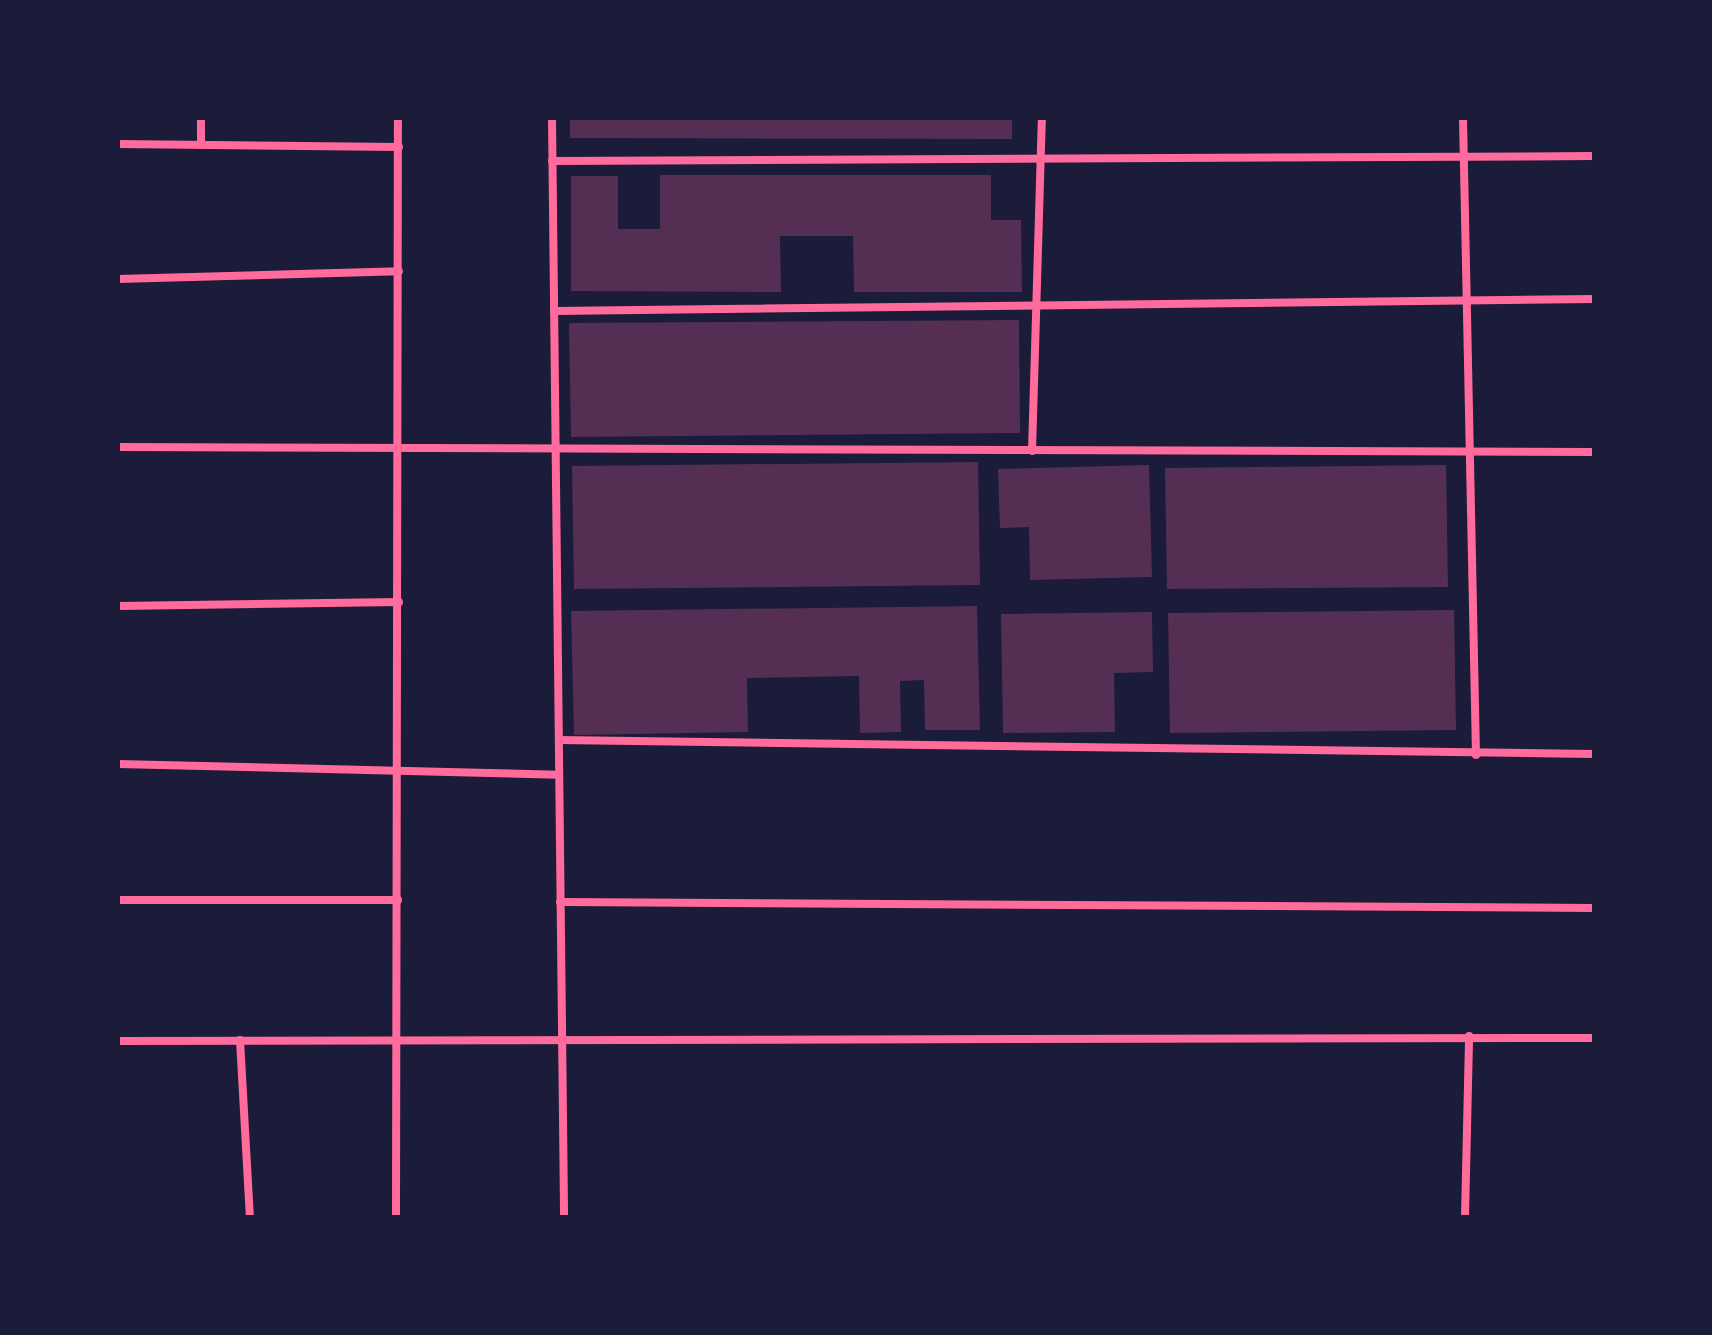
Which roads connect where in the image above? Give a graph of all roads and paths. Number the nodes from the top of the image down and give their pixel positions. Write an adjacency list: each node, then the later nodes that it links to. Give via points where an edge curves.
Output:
1 (201, 118): 7 (street)
2 (398, 118): 8 (street)
3 (552, 118): 12 (street)
4 (1042, 118): 11 (street)
5 (1463, 118): 10 (street)
6 (118, 144): 7 (street)
7 (201, 145): 8 (street)
8 (399, 147): 13 (street)
9 (1594, 156): 10 (street)
10 (1463, 158): 11 (street); 16 (street)
11 (1041, 159): 12 (street); 17 (street)
12 (552, 161): 18 (street)
13 (399, 271): 14 (street); 19 (street)
14 (118, 279)
15 (1594, 299): 16 (street)
16 (1465, 301): 17 (street); 23 (street)
17 (1036, 305): 18 (street); 22 (street)
18 (554, 311): 21 (street)
19 (400, 446): 20 (street); 21 (street); 25 (street)
20 (118, 447)
21 (555, 448): 22 (street); 27 (street)
22 (1032, 451): 23 (street)
23 (1467, 452): 24 (street); 29 (street)
24 (1594, 452)
25 (399, 602): 26 (street); 31 (street)
26 (118, 606)
27 (559, 740): 29 (street); 32 (street)
28 (1594, 754): 29 (street)
29 (1476, 755)
30 (118, 764): 31 (street)
31 (398, 771): 32 (street); 34 (street)
32 (559, 775): 35 (street)
33 (118, 900): 34 (street)
34 (398, 900): 39 (street)
35 (560, 902): 36 (street); 37 (street)
36 (1594, 908)
37 (562, 1036): 38 (street); 39 (street); 45 (street)
38 (1469, 1036): 40 (street); 46 (street)
39 (397, 1038): 41 (street); 44 (street)
40 (1594, 1038)
41 (240, 1040): 42 (street); 43 (street)
42 (118, 1041)
43 (250, 1217)
44 (396, 1217)
45 (564, 1217)
46 (1465, 1217)

